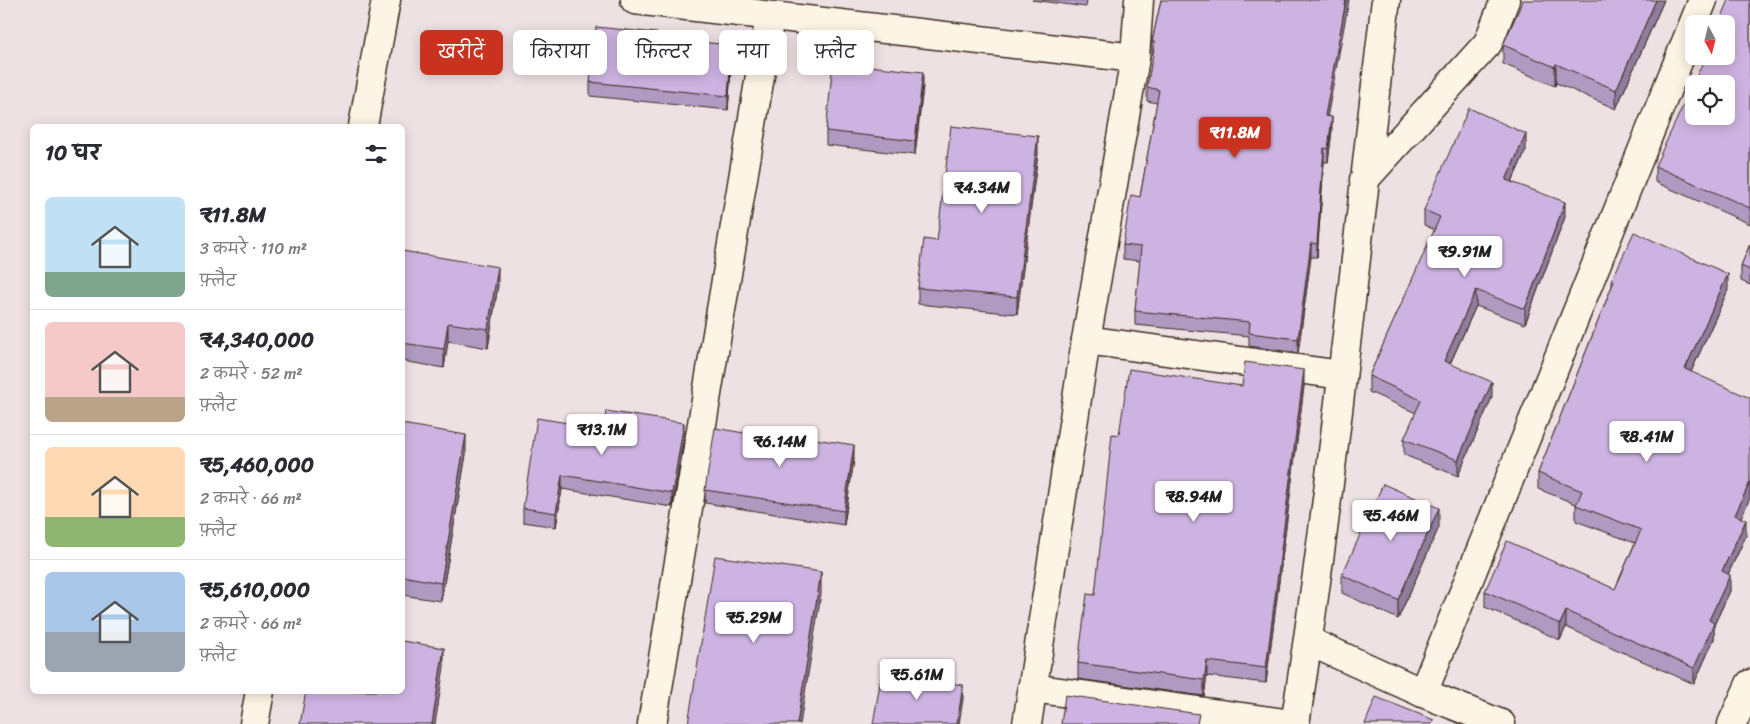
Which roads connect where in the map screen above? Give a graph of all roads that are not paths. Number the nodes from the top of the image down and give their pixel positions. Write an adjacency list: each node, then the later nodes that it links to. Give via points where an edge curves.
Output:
1 (386, 0): 9 (street)
2 (635, 0): 7 (street)
3 (1139, 0): 8 (street)
4 (1386, 0): 10 (street)
5 (1505, 0): 10 (street, via 1488,43)
6 (1703, 0): 17 (street)
7 (770, 16): 8 (street); 19 (street)
8 (1135, 58): 11 (street)
9 (363, 124)
10 (1364, 180): 12 (street)
11 (1086, 340): 12 (street); 15 (street)
12 (1342, 374): 13 (street)
13 (1308, 641): 17 (street); 21 (street)
14 (1750, 684): 23 (street)
15 (1032, 688): 20 (street); 21 (street)
16 (259, 694): 18 (street)
17 (1423, 694): 22 (street)
18 (254, 724)
19 (652, 724)
20 (1027, 724)
21 (1294, 724)
22 (1501, 724)
23 (1732, 724)

